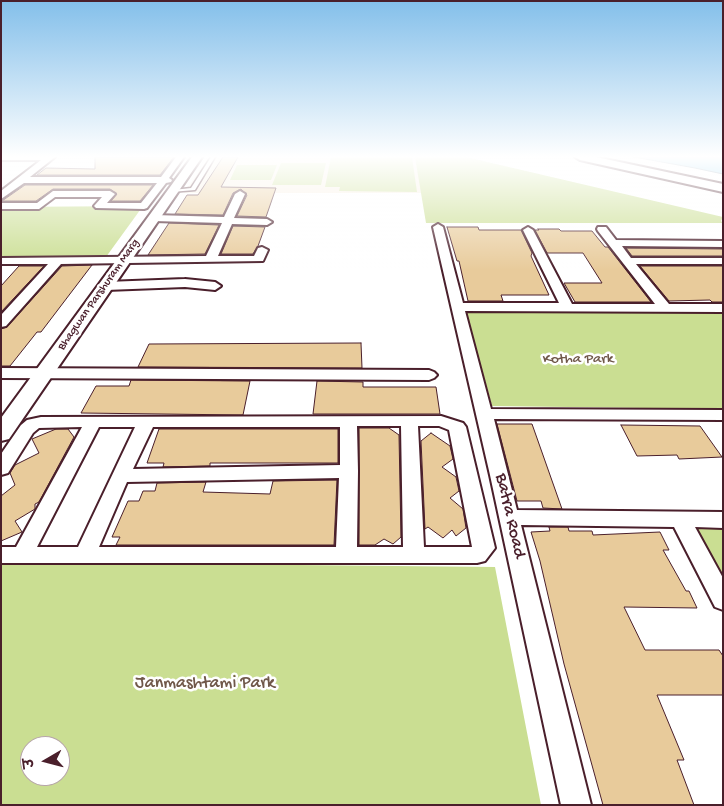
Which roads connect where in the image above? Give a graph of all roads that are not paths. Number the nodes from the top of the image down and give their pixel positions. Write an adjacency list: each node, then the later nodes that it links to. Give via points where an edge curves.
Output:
1 (240, 194): 7 (street)
2 (52, 195): 5 (street, via 40,206)
3 (109, 195): 6 (street, via 99,206)
4 (164, 195): 6 (street, Bhagwan Parshuram Marg)
5 (1, 206)
6 (153, 210): 7 (street); 17 (street, Bhagwan Parshuram Marg)
7 (228, 221): 8 (street); 15 (street)
8 (266, 222)
9 (438, 227): 24 (street, Batra Road)
10 (602, 229): 12 (street)
11 (528, 230): 25 (street)
12 (614, 243): 13 (street); 20 (street)
13 (723, 244)
14 (262, 250): 17 (street, via 259,259)
15 (212, 256)
16 (58, 260): 17 (street); 18 (street); 28 (street)
17 (124, 260): 22 (street, Bhagwan Parshuram Marg)
18 (7, 261): 21 (street)
19 (723, 261): 20 (street)
20 (628, 262): 26 (street)
21 (1, 273)
22 (106, 286): 23 (street, via 185,283); 30 (street, Bhagwan Parshuram Marg)
23 (215, 286)
24 (458, 307): 25 (street); 32 (street, Batra Road)
25 (568, 308): 26 (street)
26 (666, 308): 27 (street)
27 (723, 308)
28 (1, 323)
29 (1, 373): 30 (street)
30 (44, 373): 31 (street); 38 (street, Bhagwan Parshuram Marg)
31 (429, 375)
32 (484, 414): 33 (street); 42 (street, Batra Road)
33 (723, 415)
34 (146, 422): 35 (street); 37 (street); 41 (street)
35 (348, 422): 36 (street); 40 (street)
36 (409, 422): 46 (street); 46 (street, via 441,421 457,427 484,548 477,555)
37 (93, 424): 39 (street, via 33,424); 45 (street)
38 (1, 434)
39 (1, 469)
40 (349, 471): 41 (street); 48 (street)
41 (120, 476): 49 (street)
42 (509, 518): 43 (street); 51 (street, Batra Road)
43 (681, 520): 44 (street); 50 (street)
44 (723, 520)
45 (22, 554): 47 (street); 49 (street)
46 (414, 554): 48 (street)
47 (1, 555)
48 (346, 555): 49 (street)
49 (84, 556)
50 (723, 600)
51 (576, 805)

